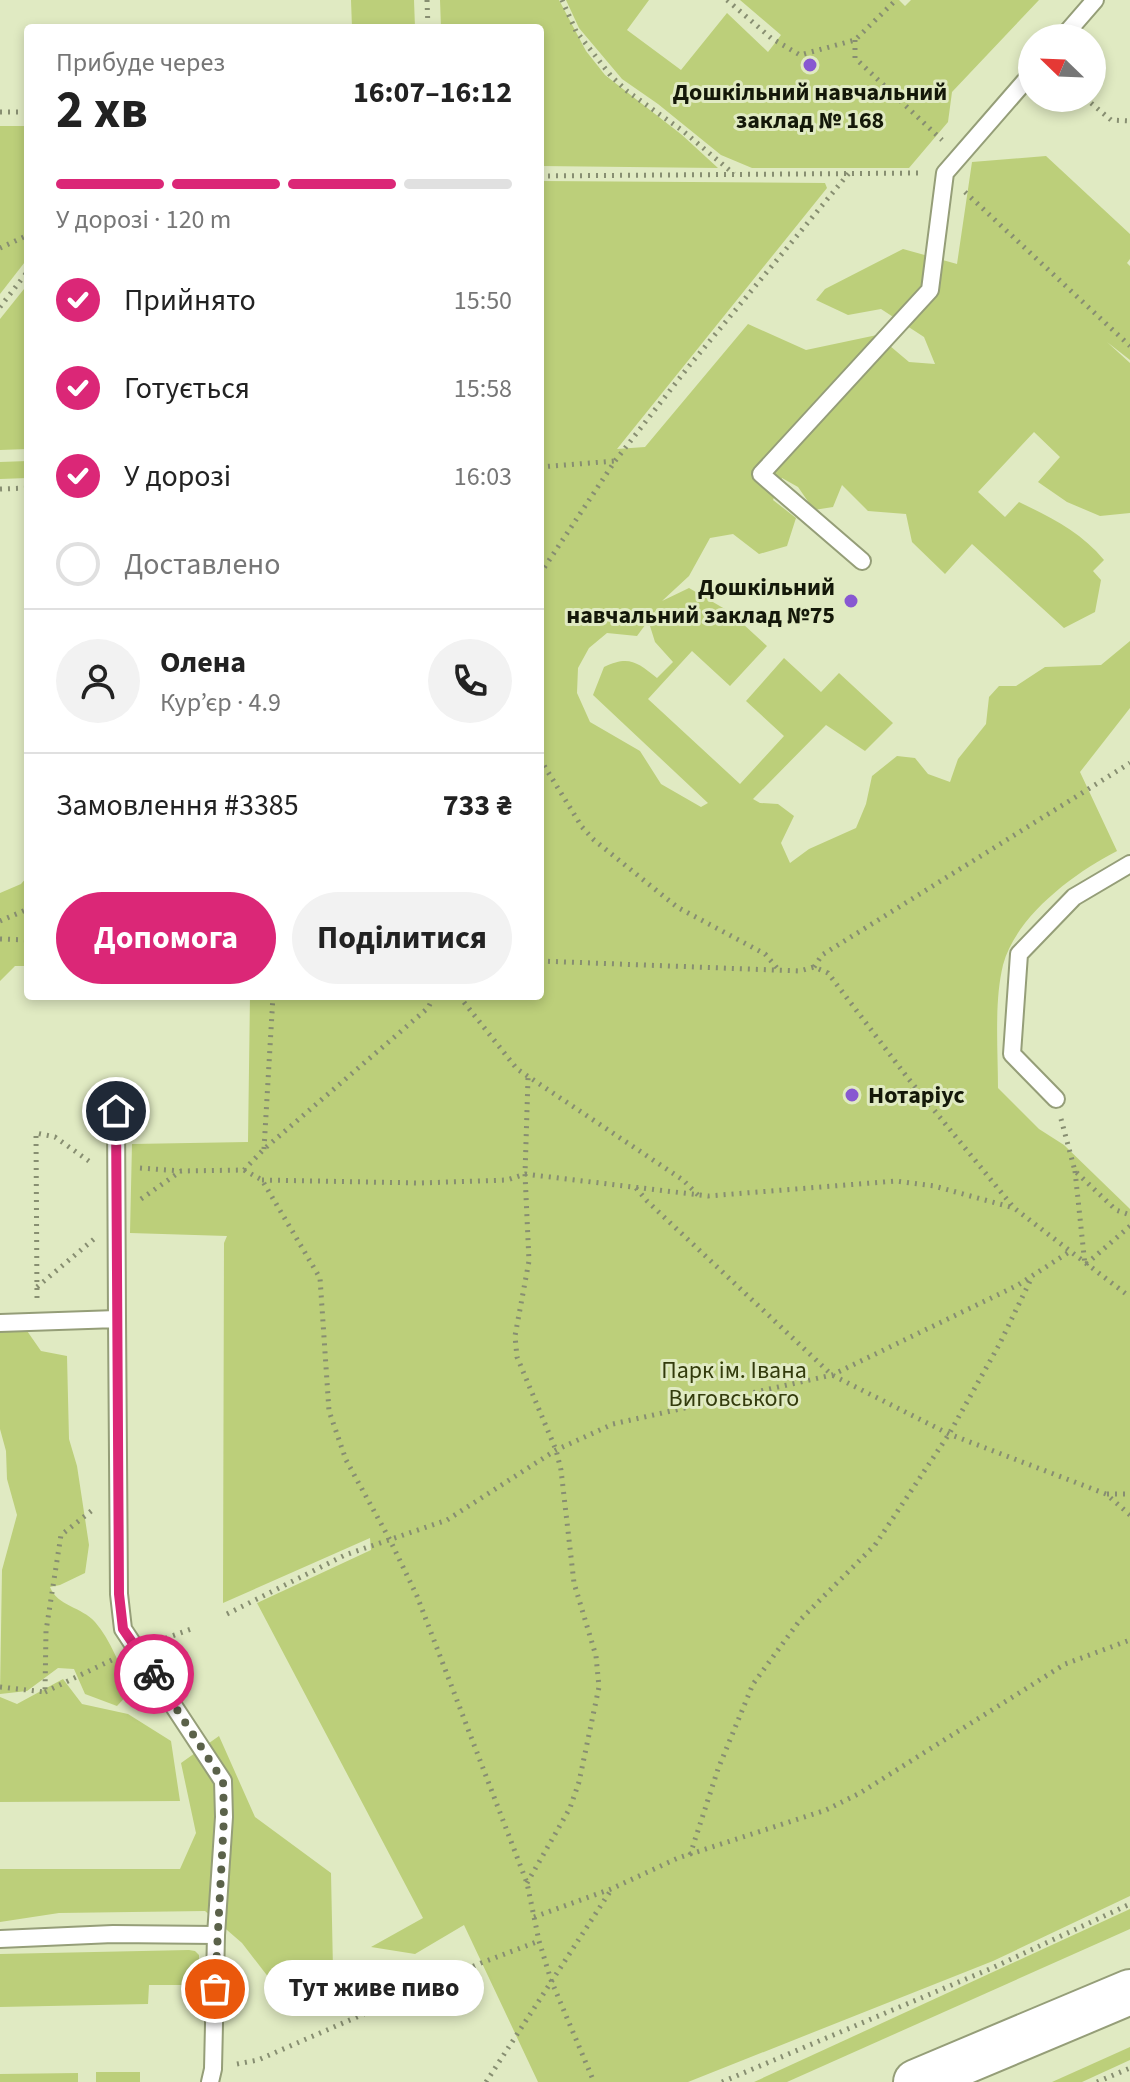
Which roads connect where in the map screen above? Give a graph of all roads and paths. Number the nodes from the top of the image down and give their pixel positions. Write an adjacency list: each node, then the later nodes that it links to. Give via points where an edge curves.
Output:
1 (427, 0): 6 (path)
2 (562, 0): 17 (path, via 576,31 611,76)
3 (727, 0): 8 (path, via 800,55)
4 (896, 0): 8 (path)
5 (1095, 0): 7 (lane)
6 (428, 24)
7 (1074, 24)
8 (855, 40): 14 (path, via 855,58)
9 (1018, 89): 14 (lane)
10 (0, 112): 11 (path)
11 (24, 112)
12 (1102, 112): 13 (path, via 1111,120)
13 (1129, 121)
14 (960, 157): 16 (lane)
15 (849, 173): 16 (path); 17 (path); 24 (path)
16 (945, 173): 23 (path); 28 (lane, via 930,290 761,474)
17 (735, 174): 18 (path)
18 (544, 176)
19 (24, 237): 20 (path)
20 (0, 248)
21 (24, 276): 22 (path)
22 (0, 307)
23 (1130, 346)
24 (615, 461): 25 (path); 29 (path)
25 (544, 467)
26 (24, 488): 27 (path)
27 (0, 489)
28 (862, 561)
29 (544, 568)
30 (1130, 763): 38 (path, via 822,955)
31 (544, 765): 39 (path, via 594,840 677,907 765,954)
32 (1130, 864): 44 (lane, via 1074,897 1019,954 1012,1054)
33 (24, 911): 34 (path)
34 (0, 921)
35 (0, 939): 36 (path)
36 (24, 940)
37 (544, 961): 39 (path)
38 (814, 967): 39 (path); 54 (path, via 828,973)
39 (779, 969)
40 (273, 1000): 46 (path)
41 (432, 1000): 46 (path)
42 (462, 1000): 43 (path)
43 (528, 1078): 50 (path); 53 (path)
44 (1056, 1099): 49 (path)
45 (116, 1111): 47 (lane)
46 (263, 1150): 48 (path)
47 (117, 1167): 48 (path); 61 (lane); 63 (path, via 98,1168 55,1137 36,1133)
48 (244, 1170): 51 (path)
49 (1075, 1171): 55 (path, via 1116,1210); 58 (path)
50 (525, 1174): 51 (path, via 507,1180 420,1183); 52 (path); 66 (path, via 529,1261 515,1336 517,1357)
51 (262, 1180): 71 (path, via 320,1278 329,1411 346,1460)
52 (636, 1187): 53 (path); 64 (path)
53 (698, 1195): 54 (path, via 896,1181)
54 (1014, 1208): 57 (path)
55 (1130, 1215)
56 (1130, 1226): 58 (path)
57 (1069, 1252): 58 (path); 59 (path)
58 (1085, 1265): 60 (path)
59 (1032, 1276): 64 (path); 65 (path)
60 (1130, 1297)
61 (117, 1319): 63 (lane); 67 (lane)
62 (0, 1323): 63 (lane)
63 (36, 1323)
64 (832, 1375): 65 (path); 66 (path, via 613,1424)
65 (949, 1434): 68 (path); 75 (path, via 875,1545 800,1620 753,1684)
66 (556, 1450): 71 (path, via 447,1520); 76 (path, via 574,1583 596,1656 599,1687 570,1808)
67 (117, 1490): 74 (path, via 61,1535 46,1631 45,1692); 80 (lane, via 123,1629 223,1781)
68 (1106, 1494): 69 (path); 70 (path)
69 (1130, 1494)
70 (1130, 1515)
71 (390, 1540): 72 (path, via 345,1555); 76 (path, via 417,1596)
72 (227, 1614)
73 (1130, 1640): 75 (path, via 1065,1664 860,1793)
74 (0, 1687)
75 (690, 1855): 77 (path)
76 (527, 1883): 79 (path)
77 (611, 1889): 79 (path); 83 (path)
78 (1130, 1904): 89 (path)
79 (534, 1917): 82 (path)
80 (216, 1935): 81 (lane); 86 (lane)
81 (0, 1939)
82 (539, 1941): 83 (path); 86 (path)
83 (551, 1980): 87 (path); 88 (path)
84 (1130, 1992): 90 (main road)
85 (1130, 2068): 91 (path)
86 (211, 2076)
87 (486, 2082)
88 (594, 2082)
89 (722, 2082)
90 (916, 2082)
91 (1097, 2082)

